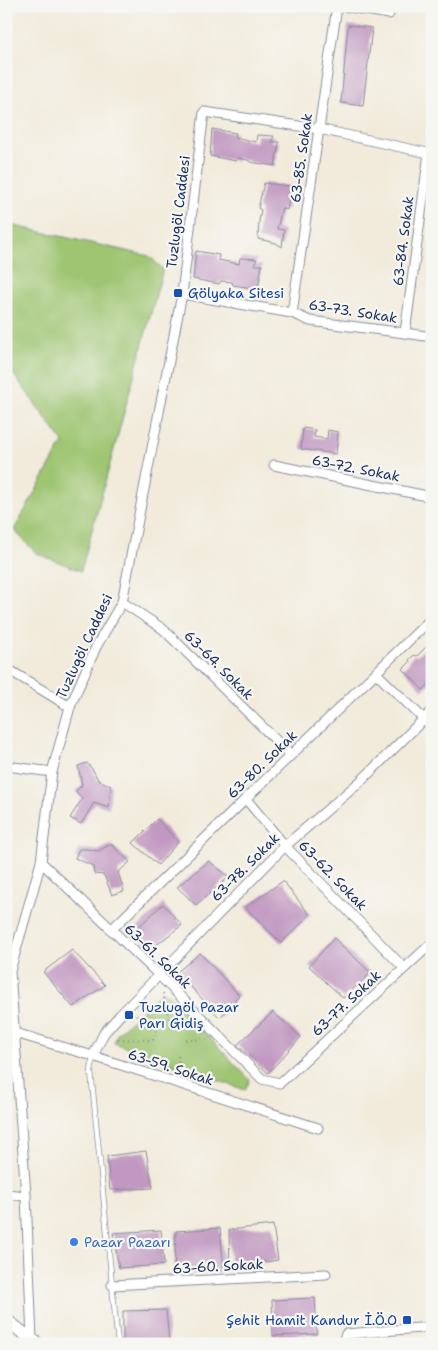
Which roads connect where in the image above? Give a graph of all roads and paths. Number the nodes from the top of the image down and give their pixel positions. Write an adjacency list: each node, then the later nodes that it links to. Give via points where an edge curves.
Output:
1 (337, 6): 4 (street, 63-85. Sokak)
2 (344, 6): 3 (street)
3 (389, 14)
4 (319, 129): 5 (street); 6 (street, Tuzlugöl Caddesi, via 204,112); 7 (street, 63-85. Sokak)
5 (430, 153): 8 (street, 63-84. Sokak)
6 (182, 294): 7 (street, 63-73. Sokak); 12 (street, Tuzlugöl Caddesi)
7 (292, 313): 8 (street, 63-73. Sokak, via 310,321)
8 (405, 333): 9 (street, 63-73. Sokak)
9 (432, 337)
10 (274, 465): 11 (street, 63-72. Sokak)
11 (432, 497)
12 (122, 602): 16 (street, Tuzlugöl Caddesi, via 96,647); 20 (street, 63-64. Sokak, via 162,629)
13 (432, 618): 15 (street, 63-80. Sokak)
14 (7, 670): 16 (street)
15 (376, 673): 18 (street); 20 (street, 63-80. Sokak)
16 (70, 707): 22 (street, Tuzlugöl Caddesi)
17 (432, 711): 18 (street, 63-78. Sokak)
18 (424, 719): 19 (street); 24 (street, 63-78. Sokak, via 361,782)
19 (432, 727)
20 (291, 755): 23 (street, 63-80. Sokak)
21 (6, 766): 22 (street)
22 (52, 772): 25 (street, Tuzlugöl Caddesi)
23 (246, 799): 24 (street, 63-62. Sokak); 26 (street, 63-80. Sokak)
24 (285, 846): 28 (street, 63-62. Sokak); 30 (street, 63-78. Sokak, via 230,900)
25 (41, 862): 26 (street, 63-61. Sokak); 29 (street, Tuzlugöl Caddesi)
26 (111, 930): 30 (street, 63-61. Sokak)
27 (432, 943): 28 (street, 63-77. Sokak)
28 (404, 968): 39 (street, 63-77. Sokak)
29 (8, 971): 33 (street, Tuzlugöl Caddesi)
30 (160, 977): 31 (street, 63-78. Sokak); 32 (path); 35 (street, 63-61. Sokak)
31 (127, 1008): 34 (street, 63-78. Sokak); 34 (path, via 157,1032 153,1040)
32 (171, 1029)
33 (14, 1033): 37 (street, 63-59. Sokak); 43 (street, Tuzlugöl Caddesi)
34 (101, 1038): 37 (street, 63-78. Sokak)
35 (221, 1038): 36 (path); 39 (street, 63-61. Sokak, via 262,1079)
36 (186, 1040)
37 (93, 1056): 40 (street, 63-59. Sokak); 45 (lane, via 90,1072)
38 (178, 1056): 40 (path)
39 (280, 1083)
40 (182, 1085): 41 (street, 63-59. Sokak)
41 (318, 1128)
42 (6, 1194): 43 (street)
43 (26, 1196): 48 (street, Tuzlugöl Caddesi)
44 (326, 1274): 45 (street, 63-60. Sokak)
45 (112, 1285): 49 (lane)
46 (6, 1320): 48 (street)
47 (432, 1327): 50 (street, via 346,1334)
48 (35, 1341)
49 (118, 1344)
50 (342, 1344)

